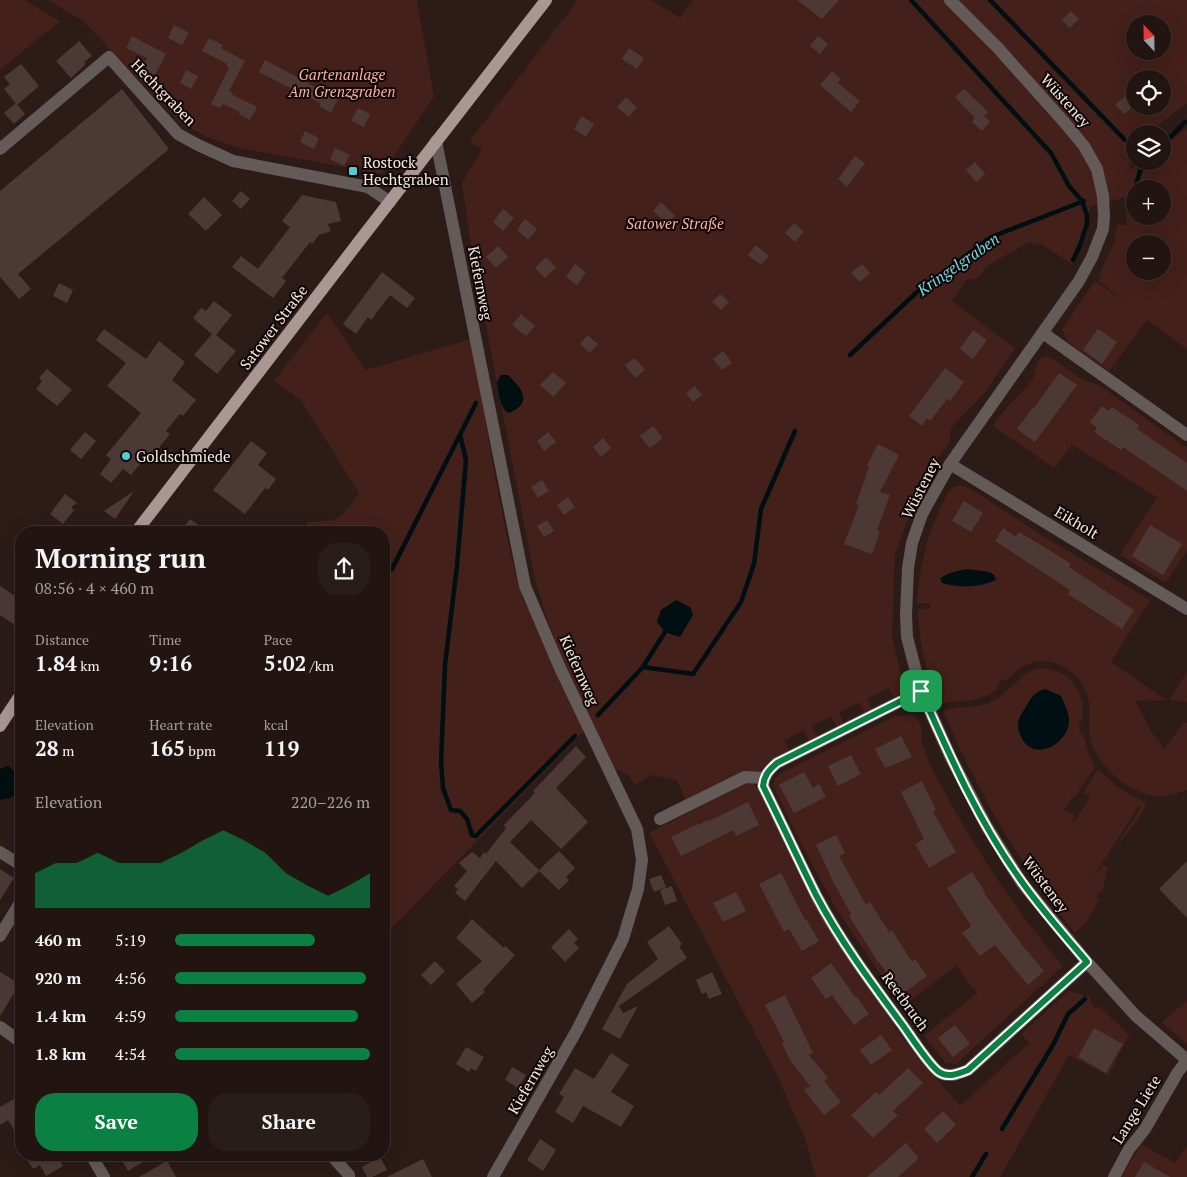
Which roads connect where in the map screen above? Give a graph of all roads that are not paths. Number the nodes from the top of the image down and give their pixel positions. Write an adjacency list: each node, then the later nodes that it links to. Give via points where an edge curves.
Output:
1 (546, 0): 3 (main road, Satower Straße)
2 (950, 0): 6 (street, Wüsteney, via 1075,134 1100,177 1104,216 1098,242 1079,281)
3 (436, 141): 5 (main road, Satower Straße); 28 (street, Kiefernweg, via 524,586 637,829 642,860 638,889 623,939 577,1030)
4 (0, 149): 5 (street, Hechtgraben, via 109,57 178,134 198,145 233,161 368,187)
5 (390, 202): 9 (main road, Satower Straße)
6 (1043, 333): 7 (street); 8 (street, Wüsteney)
7 (1187, 435)
8 (950, 464): 10 (street, Eikholt); 11 (street, Wüsteney, via 922,514 908,568 907,637)
9 (141, 526)
10 (1187, 609)
11 (921, 691): 14 (street, via 777,763); 20 (street, Wüsteney, via 951,758 999,846 1022,882)
12 (15, 703): 13 (main road)
13 (0, 726)
14 (764, 778): 15 (street, via 745,777); 20 (street, Reetbruch, via 763,786 817,896 891,1010 938,1072 947,1076 968,1070)
15 (660, 819)
16 (0, 852): 17 (street)
17 (15, 861)
18 (15, 911): 19 (street)
19 (0, 936)
20 (1087, 962): 23 (street, Wüsteney, via 1136,1016)
21 (0, 1027): 22 (street)
22 (15, 1038)
23 (1187, 1060): 29 (street, Lange Liete)
24 (95, 1161): 27 (street)
25 (336, 1161): 26 (street)
26 (349, 1176)
27 (104, 1177)
28 (493, 1177)
29 (1114, 1177)

